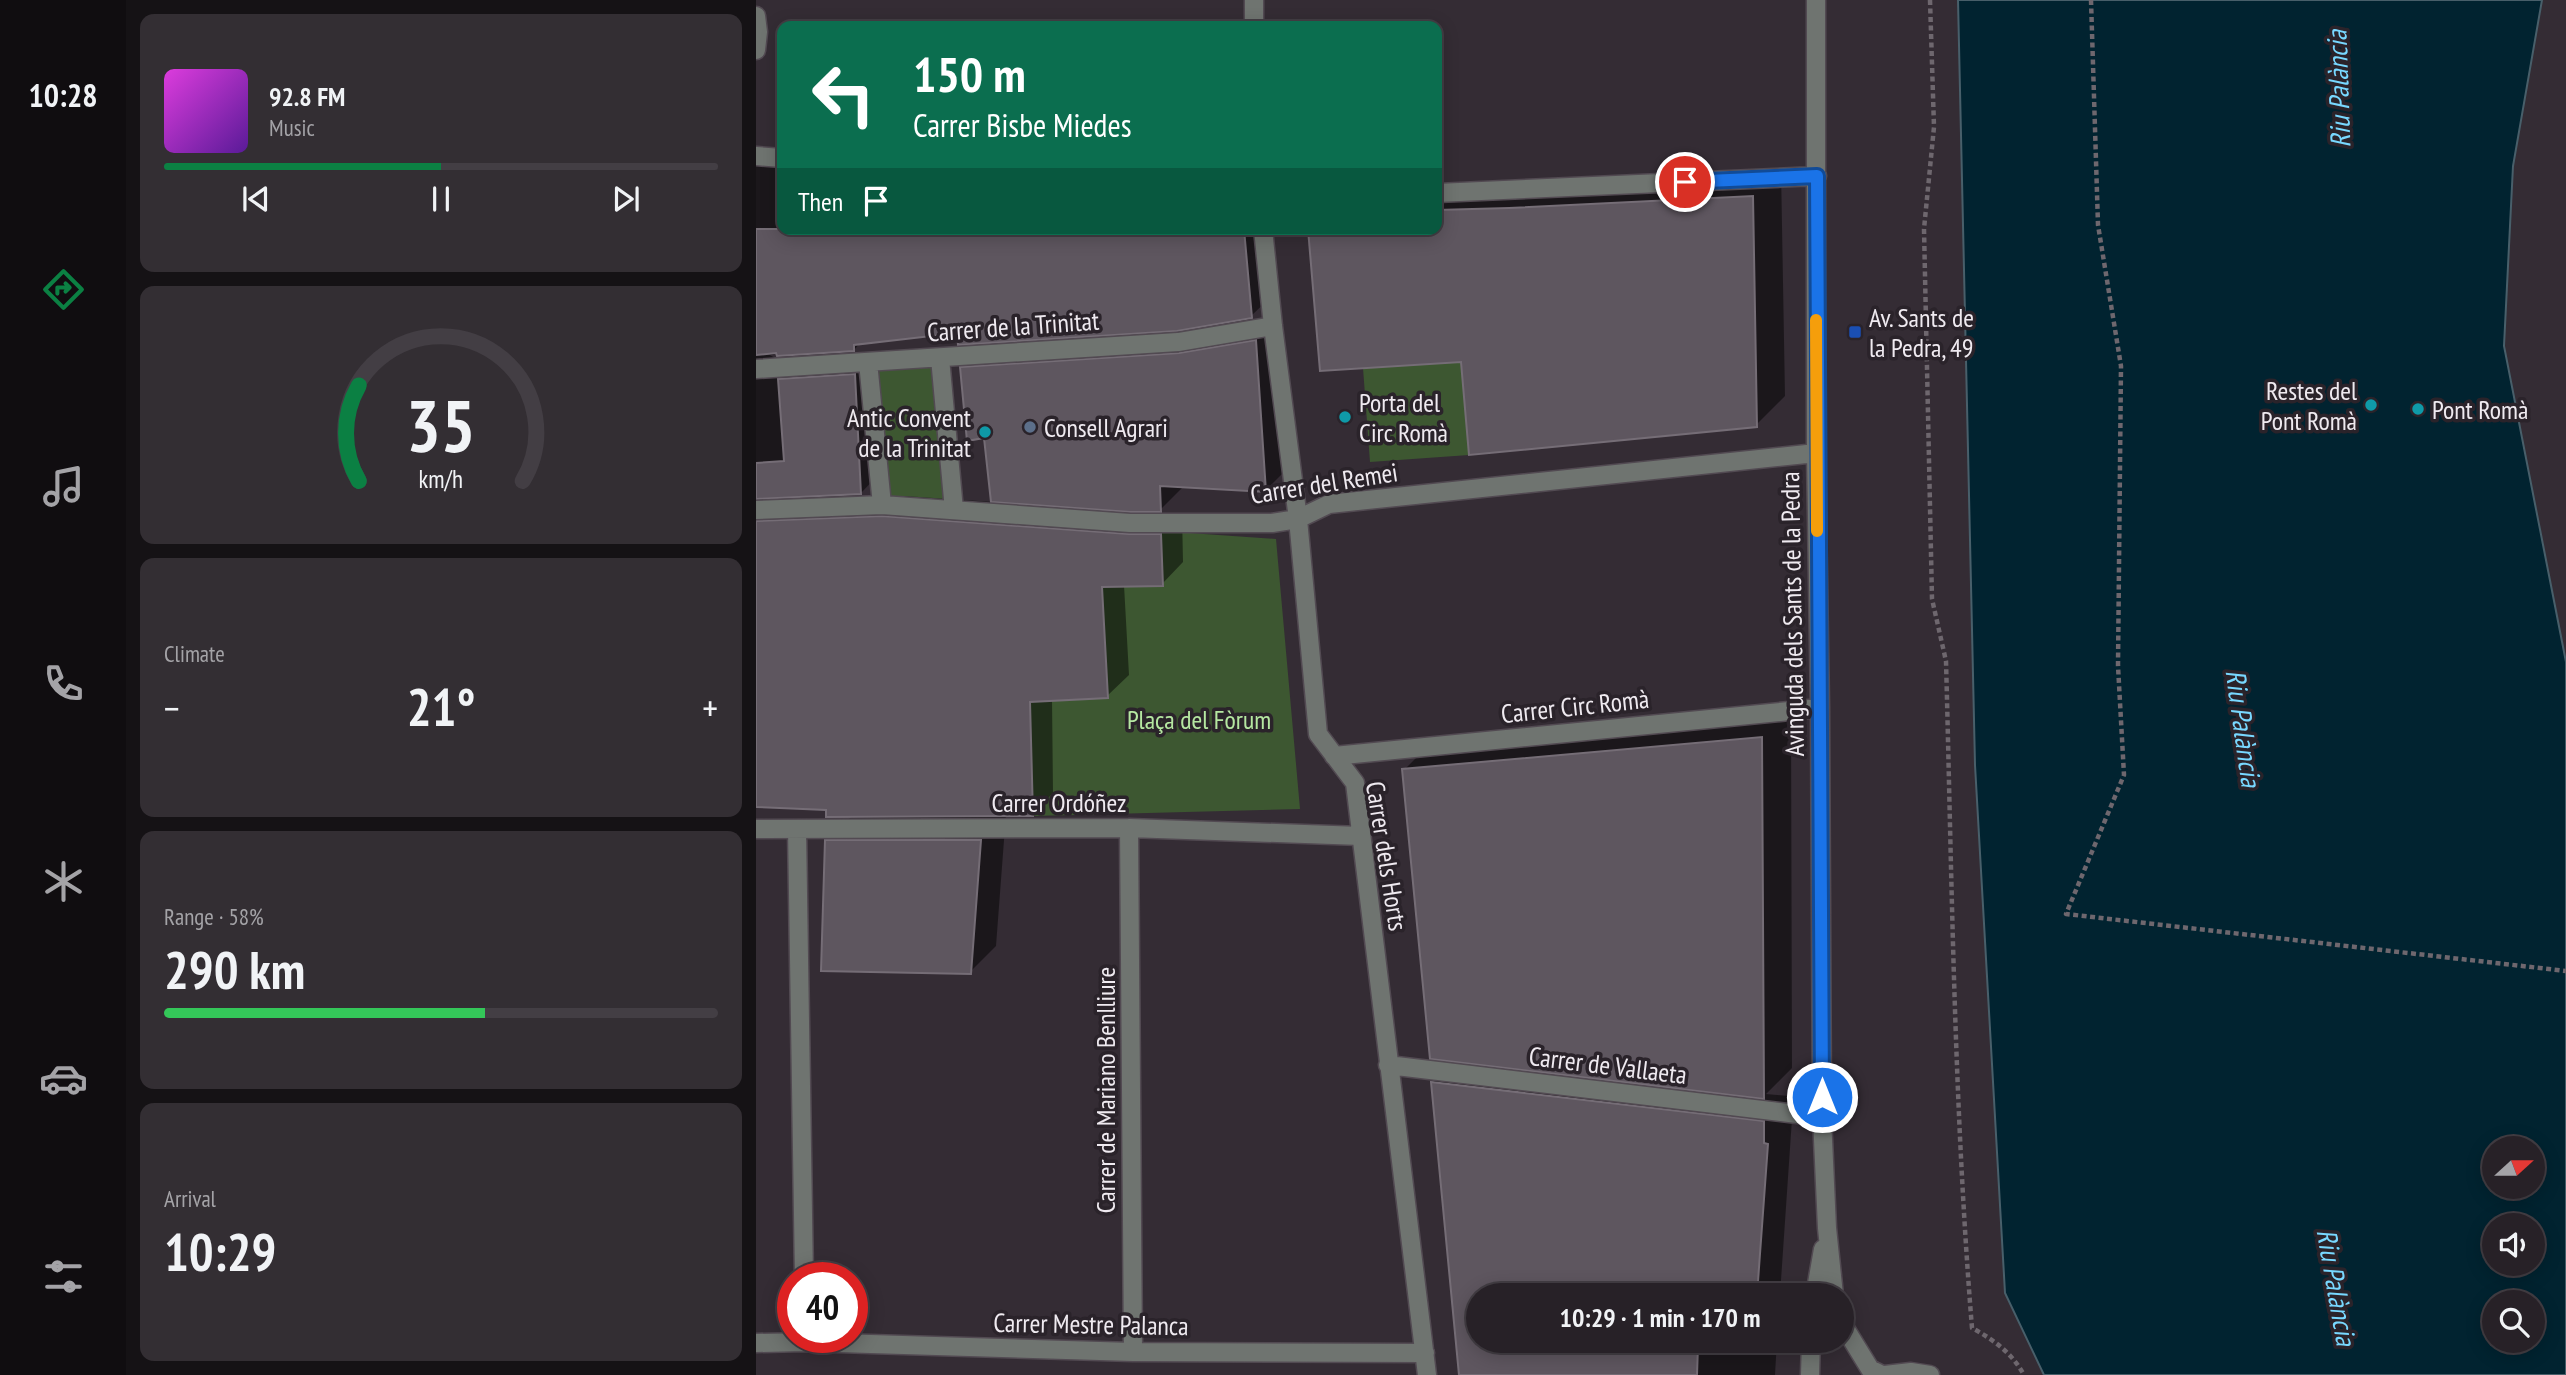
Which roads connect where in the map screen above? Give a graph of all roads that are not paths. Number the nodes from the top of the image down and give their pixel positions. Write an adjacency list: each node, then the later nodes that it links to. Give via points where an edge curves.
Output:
1 (1254, 0): 3 (street)
2 (1816, 0): 8 (street, Avinguda dels Sants de la Pedra)
3 (1255, 21)
4 (757, 26): 5 (street)
5 (756, 50)
6 (756, 156): 7 (street)
7 (777, 158)
8 (1817, 176): 9 (street); 15 (street, Avinguda dels Sants de la Pedra)
9 (1442, 192)
10 (1264, 235): 11 (street, Carrer dels Horts)
11 (1273, 326): 12 (street, Carrer de la Trinitat, via 1178,342); 19 (street, Carrer dels Horts)
12 (940, 358): 13 (street, Carrer de la Trinitat); 18 (street)
13 (868, 362): 14 (street, Carrer de la Trinitat); 16 (street)
14 (756, 369)
15 (1816, 453): 19 (street, Carrer del Remei, via 1329,504); 20 (street, Avinguda dels Sants de la Pedra)
16 (882, 505): 17 (street, Carrer del Remei); 18 (street, Carrer del Remei)
17 (756, 510)
18 (954, 510): 19 (street, Carrer del Remei, via 1130,523)
19 (1298, 519): 21 (street, Carrer dels Horts, via 1318,734)
20 (1820, 708): 21 (street, Carrer Circ Romà); 27 (street, Avinguda dels Sants de la Pedra)
21 (1334, 756): 25 (street, Carrer dels Horts, via 1355,783)
22 (1129, 828): 24 (street, Carrer Ordóñez); 25 (street, Carrer Ordóñez); 36 (street, Carrer de Mariano Benlliure)
23 (756, 829): 24 (street, Carrer Ordóñez)
24 (797, 829): 29 (street)
25 (1361, 836): 26 (street, Carrer dels Horts)
26 (1388, 1065): 27 (street, Carrer de Vallaeta); 37 (street, Carrer dels Horts)
27 (1822, 1117): 28 (street, Avinguda dels Sants de la Pedra)
28 (1826, 1228): 30 (street); 31 (street)
29 (804, 1262)
30 (1817, 1283)
31 (1833, 1283)
32 (868, 1341): 36 (street, Carrer Mestre Palanca)
33 (1854, 1343): 41 (street, via 1870,1369)
34 (777, 1344): 35 (street, Carrer Mestre Palanca)
35 (758, 1347)
36 (1133, 1352): 37 (street, Carrer Mestre Palanca)
37 (1425, 1353): 39 (street, Carrer dels Horts)
38 (1811, 1353): 40 (street)
39 (1427, 1375)
40 (1810, 1375)
41 (1884, 1375): 42 (street)
42 (1930, 1375)

